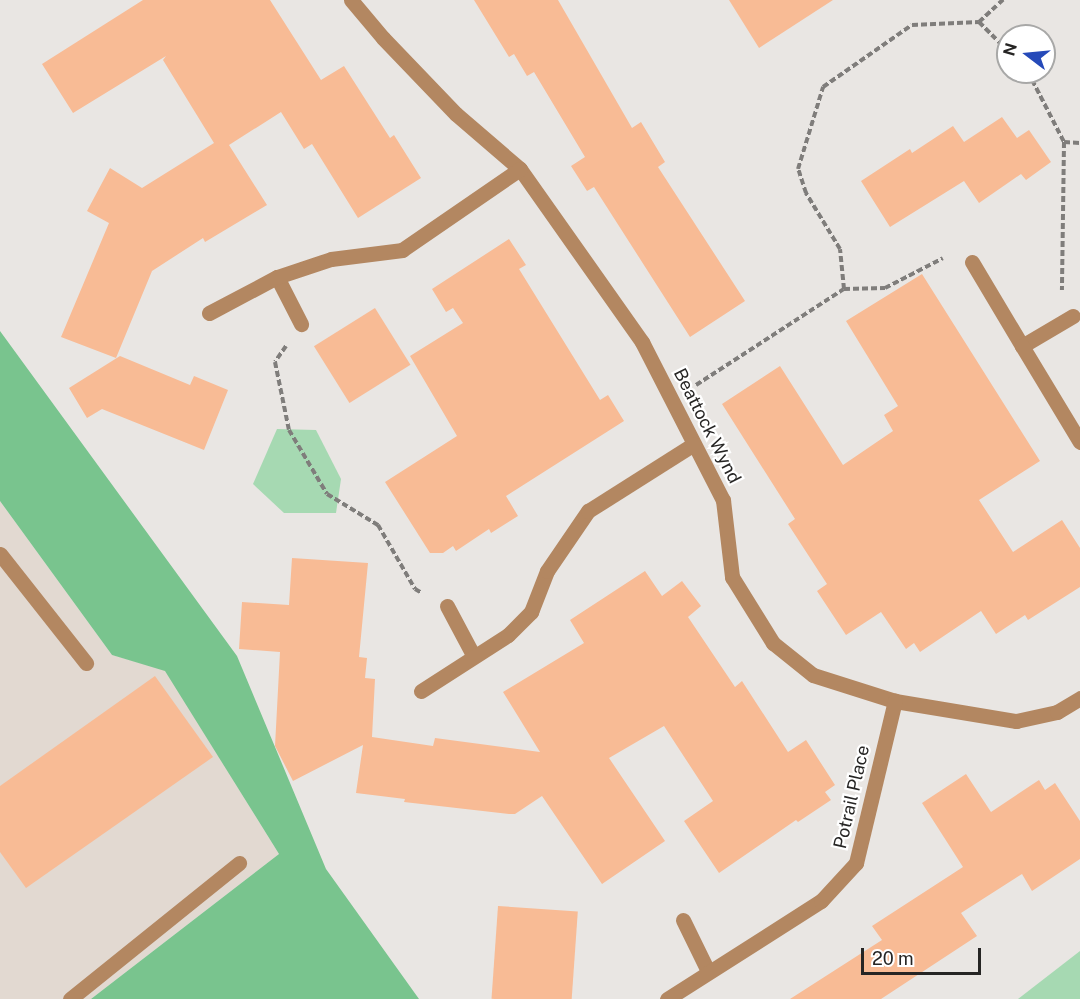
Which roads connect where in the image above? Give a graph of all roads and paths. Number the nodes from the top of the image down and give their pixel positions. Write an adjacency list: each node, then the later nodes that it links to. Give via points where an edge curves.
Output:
1 (351, 0): 8 (street, Beattock Wynd, via 456,114)
2 (1003, 0): 3 (path)
3 (979, 22): 4 (path); 11 (path, via 912,25 823,87 798,169 806,194 840,249)
4 (996, 39)
5 (1034, 84): 6 (path)
6 (1064, 142): 7 (path); 13 (path)
7 (1080, 143)
8 (520, 169): 10 (street, via 402,250 331,259); 16 (street, Beattock Wynd, via 642,342)
9 (972, 262): 11 (path, via 963,248 885,288); 15 (street)
10 (277, 277): 12 (street); 14 (street)
11 (844, 289): 16 (path)
12 (209, 313)
13 (1067, 319): 15 (street)
14 (302, 324): 20 (path, via 275,362 290,430 327,494 378,525 415,589)
15 (1022, 346): 17 (street)
16 (672, 400): 18 (street, Beattock Wynd)
17 (1080, 442)
18 (694, 444): 21 (street, via 588,511 547,571 531,612 507,635); 25 (street, Beattock Wynd, via 723,500 732,577 773,642 813,675)
19 (0, 554): 22 (street)
20 (447, 606): 21 (street)
21 (473, 655): 23 (street)
22 (86, 663)
23 (421, 691)
24 (1080, 698): 25 (street, Beattock Wynd, via 1057,712 1016,721)
25 (894, 700): 28 (street, Potrail Place, via 856,863 821,901)
26 (238, 863): 29 (street)
27 (683, 921): 28 (street)
28 (708, 971): 30 (street, Potrail Place)
29 (70, 999)
30 (667, 999)

